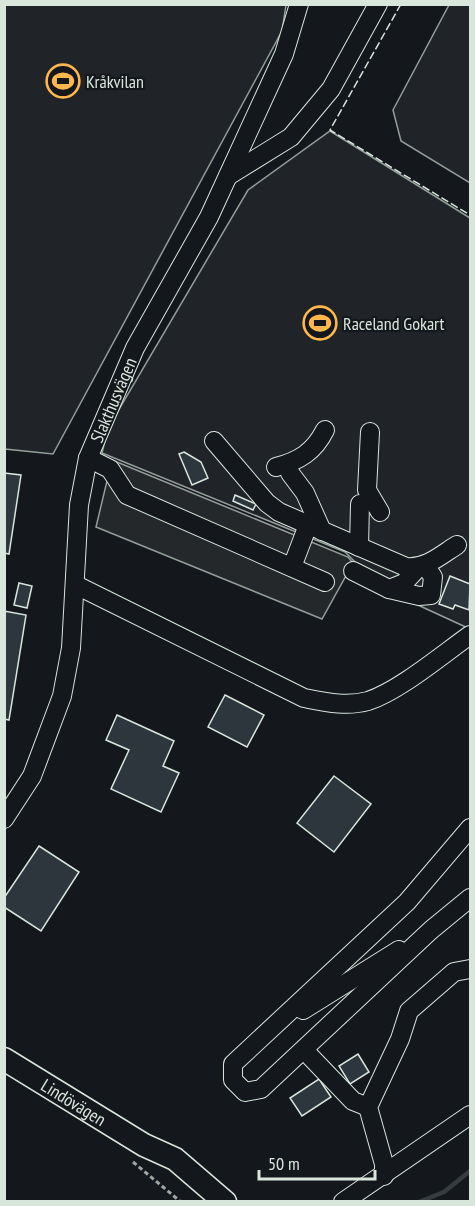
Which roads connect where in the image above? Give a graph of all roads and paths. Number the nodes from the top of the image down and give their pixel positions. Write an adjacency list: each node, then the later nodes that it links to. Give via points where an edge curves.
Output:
1 (299, 4): 3 (street, Slakthusvägen, via 284,54)
2 (378, 4): 3 (street, via 331,89 291,137)
3 (228, 177): 7 (street, Slakthusvägen, via 135,348)
4 (325, 430): 8 (street, via 318,444 283,470)
5 (370, 432): 10 (street, via 367,490)
6 (214, 441): 11 (street, via 267,503)
7 (88, 458): 14 (street, via 110,469 127,495); 18 (street, Slakthusvägen, via 79,505)
8 (307, 488): 11 (street); 11 (street)
9 (360, 504): 13 (street)
10 (380, 512)
11 (309, 525): 13 (street); 14 (street)
12 (457, 545): 15 (street)
13 (359, 547): 15 (street, via 406,567)
14 (292, 567): 17 (street)
15 (421, 567): 19 (street, via 404,583); 19 (street, via 433,576 430,595)
16 (352, 571): 19 (street)
17 (325, 582)
18 (76, 585): 20 (street, via 304,698 334,704 368,701 392,689); 21 (street, Slakthusvägen, via 62,696 32,776)
19 (389, 589)
20 (471, 635)
21 (4, 819)
22 (471, 828): 27 (street, via 407,902)
23 (471, 898): 25 (street)
24 (471, 906): 25 (street)
25 (431, 930): 27 (street); 28 (street)
26 (471, 969): 30 (street, via 454,972 409,1011 400,1040)
27 (268, 1032): 28 (street, via 233,1064 233,1080 245,1092 261,1089)
28 (305, 1051): 30 (street, via 353,1101)
29 (4, 1059): 32 (main road, Lindövägen)
30 (368, 1107): 33 (street)
31 (471, 1115): 33 (street)
32 (144, 1144): 34 (main road, Lindövägen); 35 (main road, Lindövägen, via 175,1159)
33 (384, 1176): 36 (street)
34 (206, 1202)
35 (225, 1202)
36 (343, 1202)

